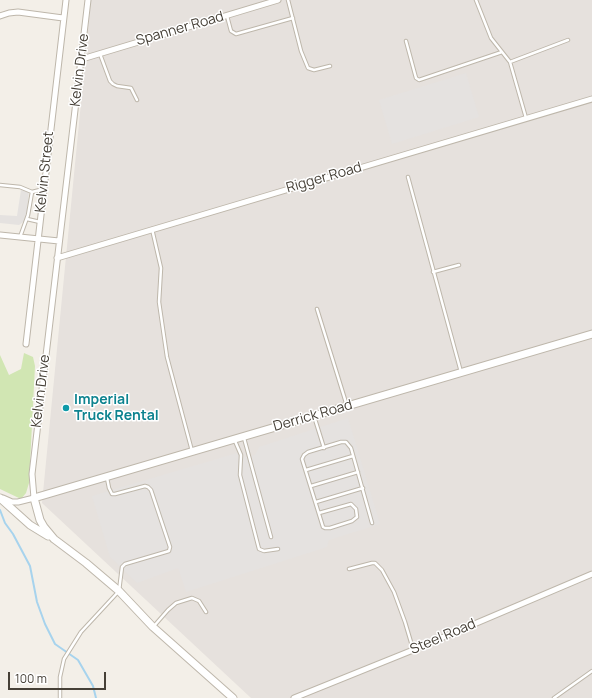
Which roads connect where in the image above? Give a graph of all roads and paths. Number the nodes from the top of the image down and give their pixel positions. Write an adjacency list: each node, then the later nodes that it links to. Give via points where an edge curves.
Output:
1 (66, 0): 8 (street, Kelvin Street)
2 (88, 0): 14 (street, Kelvin Drive)
3 (278, 0): 7 (street, Spanner Road)
4 (288, 0): 9 (lane)
5 (476, 0): 12 (lane, via 492,38)
6 (0, 16): 8 (street, via 18,12)
7 (226, 16): 9 (lane, via 231,31 236,34); 13 (street, Spanner Road)
8 (63, 18): 22 (street, Kelvin Street)
9 (293, 18): 16 (lane, via 308,68 314,70)
10 (568, 40): 15 (lane)
11 (406, 41): 12 (lane, via 416,78 419,80)
12 (502, 52): 15 (lane)
13 (100, 53): 14 (street, Spanner Road); 18 (lane, via 110,81 117,86 131,88)
14 (82, 58): 30 (street, Kelvin Drive)
15 (510, 62): 19 (lane)
16 (330, 66)
17 (592, 99): 19 (street, Rigger Road)
18 (138, 100)
19 (526, 119): 26 (street, Rigger Road)
20 (408, 177): 33 (lane)
21 (0, 185): 23 (lane, via 20,187)
22 (44, 189): 23 (lane); 25 (street, Kelvin Street)
23 (32, 192): 24 (lane)
24 (27, 219): 25 (lane); 28 (lane)
25 (40, 222): 29 (street, Kelvin Street)
26 (152, 229): 31 (street, Rigger Road); 43 (lane, via 160,268 159,302 167,357)
27 (0, 234): 28 (street)
28 (20, 237): 29 (street)
29 (38, 239): 30 (street); 36 (street, Kelvin Street)
30 (59, 241): 31 (street, Kelvin Drive)
31 (57, 258): 51 (street, Kelvin Drive, via 32,474)
32 (459, 265): 33 (lane)
33 (433, 272): 37 (lane)
34 (317, 309): 38 (lane)
35 (592, 334): 37 (street, Derrick Road)
36 (26, 344)
37 (461, 372): 38 (street, Derrick Road)
38 (347, 406): 39 (street, Derrick Road)
39 (314, 415): 40 (street, Derrick Road); 42 (lane)
40 (243, 436): 41 (street, Derrick Road); 55 (lane)
41 (235, 439): 43 (street, Derrick Road); 57 (lane, via 241,455 240,475 259,549 264,551)
42 (324, 448): 44 (lane, via 346,442 350,445); 45 (lane, via 304,455 302,459)
43 (192, 451): 47 (street, Derrick Road)
44 (353, 456): 45 (lane); 46 (lane)
45 (306, 470): 48 (lane)
46 (358, 472): 48 (lane); 49 (lane)
47 (107, 476): 51 (street, Derrick Road); 60 (lane, via 112,494 145,486 151,490 170,547 166,553 125,564 122,567)
48 (311, 486): 52 (lane)
49 (363, 488): 52 (lane); 54 (lane)
50 (0, 497): 51 (street, via 12,502); 56 (street, via 30,525)
51 (34, 498): 56 (street, Kelvin Drive, via 42,524)
52 (316, 502): 53 (lane)
53 (319, 513): 53 (lane, via 351,504 355,507 357,515 352,521 327,529 323,526)
54 (372, 523)
55 (271, 537)
56 (54, 538): 60 (street, Kelvin Drive)
57 (278, 548)
58 (349, 569): 63 (lane, via 375,563 382,570 394,592)
59 (592, 574): 63 (street, Steel Road)
60 (119, 591): 62 (street, Kelvin Drive); 65 (lane, via 81,632 70,648 64,659 60,677)
61 (206, 612): 62 (lane, via 199,601 192,598 176,603)
62 (153, 627): 66 (street, Kelvin Drive)
63 (413, 650): 67 (street, Steel Road)
64 (592, 671): 68 (lane)
65 (60, 698)
66 (233, 698)
67 (294, 698)
68 (554, 698)

